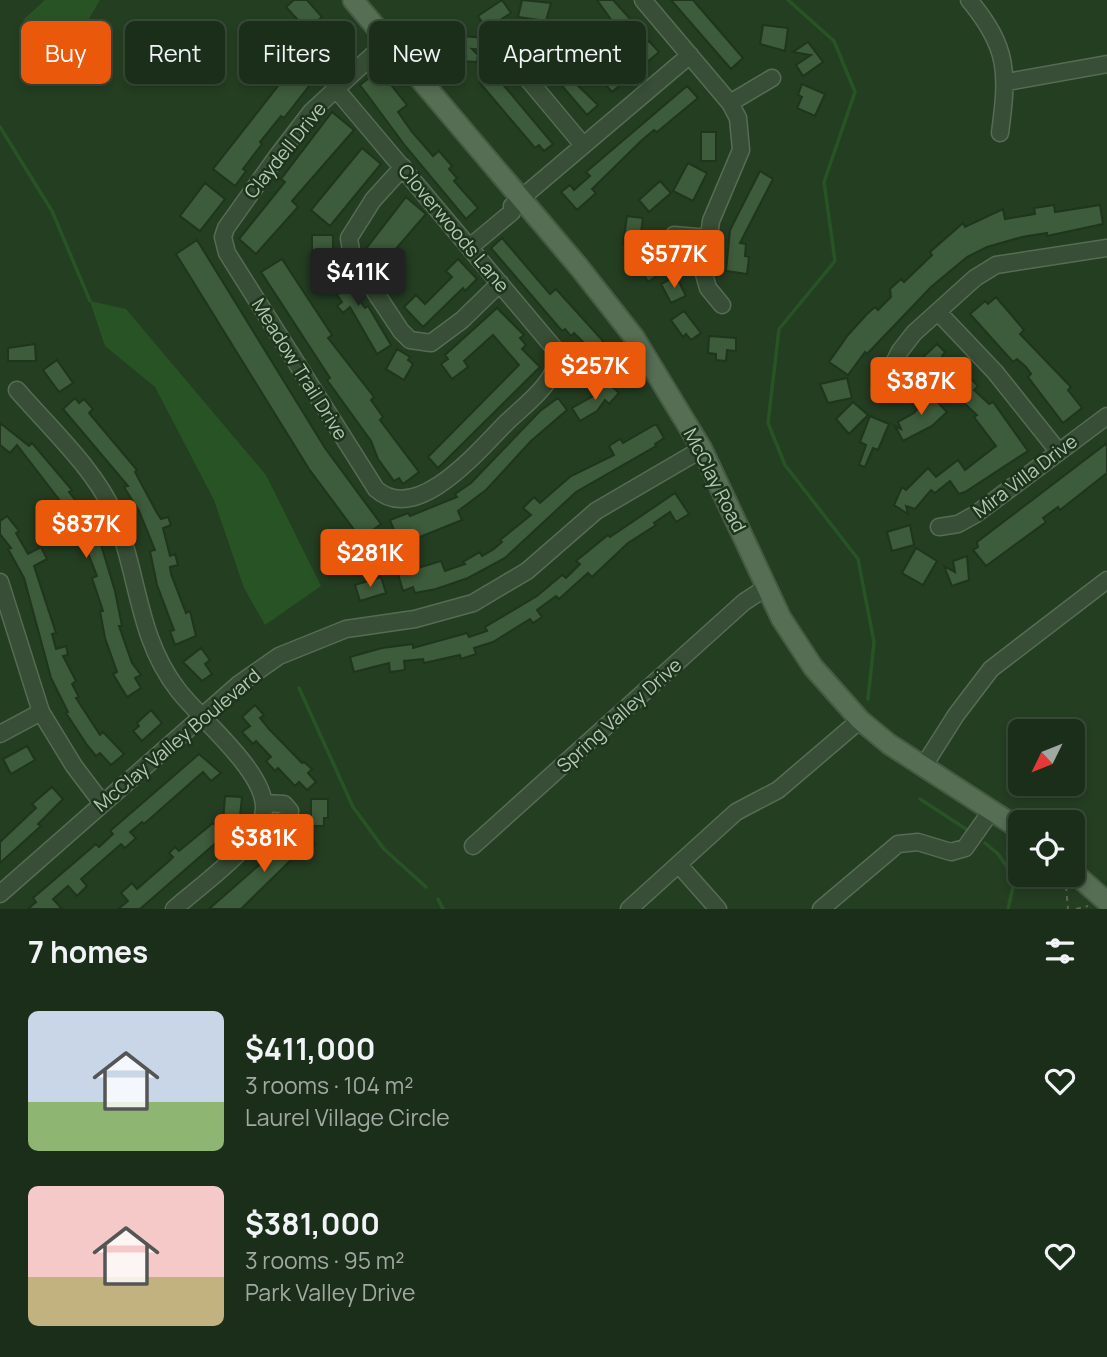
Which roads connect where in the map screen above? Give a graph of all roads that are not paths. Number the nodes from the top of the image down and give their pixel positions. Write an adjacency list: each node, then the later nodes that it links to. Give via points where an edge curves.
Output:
1 (354, 0): 4 (main road, McClay Road)
2 (643, 0): 5 (street)
3 (969, 0): 9 (street, via 996,38)
4 (371, 21)
5 (690, 55): 13 (street); 15 (street)
6 (369, 59): 12 (street, Claydell Drive)
7 (1107, 64): 9 (street)
8 (772, 78): 13 (street)
9 (1007, 82): 14 (street)
10 (422, 84): 17 (main road, McClay Road)
11 (532, 84): 15 (street)
12 (336, 89): 16 (street, Cloverwoods Lane); 19 (street, Claydell Drive, via 278,155 232,217)
13 (730, 103): 20 (street, via 738,118 741,150 717,204)
14 (1000, 133)
15 (583, 145): 17 (street)
16 (402, 167): 21 (street, Cloverwoods Lane); 23 (street, via 349,238 352,257 401,331 410,340 431,343)
17 (517, 202): 21 (street, via 512,212); 31 (main road, McClay Road, via 634,337)
18 (674, 235): 20 (street)
19 (223, 237): 26 (street, Meadow Trail Drive, via 226,253 384,497 406,499 454,476)
20 (709, 238): 24 (street, via 704,274 708,288)
21 (468, 244): 23 (street, Cloverwoods Lane)
22 (1107, 248): 25 (street, via 996,265)
23 (500, 283): 26 (street, Cloverwoods Lane, via 554,348)
24 (722, 305)
25 (938, 312): 29 (street, via 906,342); 32 (street, via 995,372)
26 (555, 370): 27 (street)
27 (578, 371)
28 (17, 390): 39 (street, via 110,505 127,548 155,656)
29 (880, 390)
30 (1107, 416): 32 (street, Mira Villa Drive)
31 (702, 449): 36 (main road, McClay Road); 39 (street, McClay Valley Boulevard, via 596,511 504,587 442,613 346,629 289,651 239,684)
32 (1058, 452): 33 (street, Mira Villa Drive, via 976,514)
33 (939, 527)
34 (1107, 580): 42 (street, via 991,669)
35 (0, 582): 37 (street)
36 (767, 587): 40 (main road, McClay Road, via 813,667); 48 (street, Spring Valley Drive, via 744,602)
37 (4, 610): 38 (street)
38 (41, 712): 41 (street); 43 (street)
39 (202, 718): 43 (street, McClay Valley Boulevard); 44 (street, via 254,776)
40 (860, 720): 42 (main road, McClay Road); 49 (street, via 778,790 736,812)
41 (0, 734)
42 (923, 767): 45 (main road, McClay Road)
43 (103, 803): 51 (street, McClay Valley Boulevard)
44 (264, 803): 47 (street); 47 (street, via 284,804 290,811 278,823)
45 (992, 810): 46 (main road, McClay Road); 56 (street, via 976,837 951,852 918,842 898,844)
46 (1008, 821)
47 (262, 822): 53 (street, via 248,843)
48 (473, 846)
49 (679, 865): 54 (street); 55 (street)
50 (1081, 887): 52 (main road)
51 (0, 894)
52 (1100, 903)
53 (174, 909)
54 (629, 909)
55 (718, 909)
56 (821, 909)

